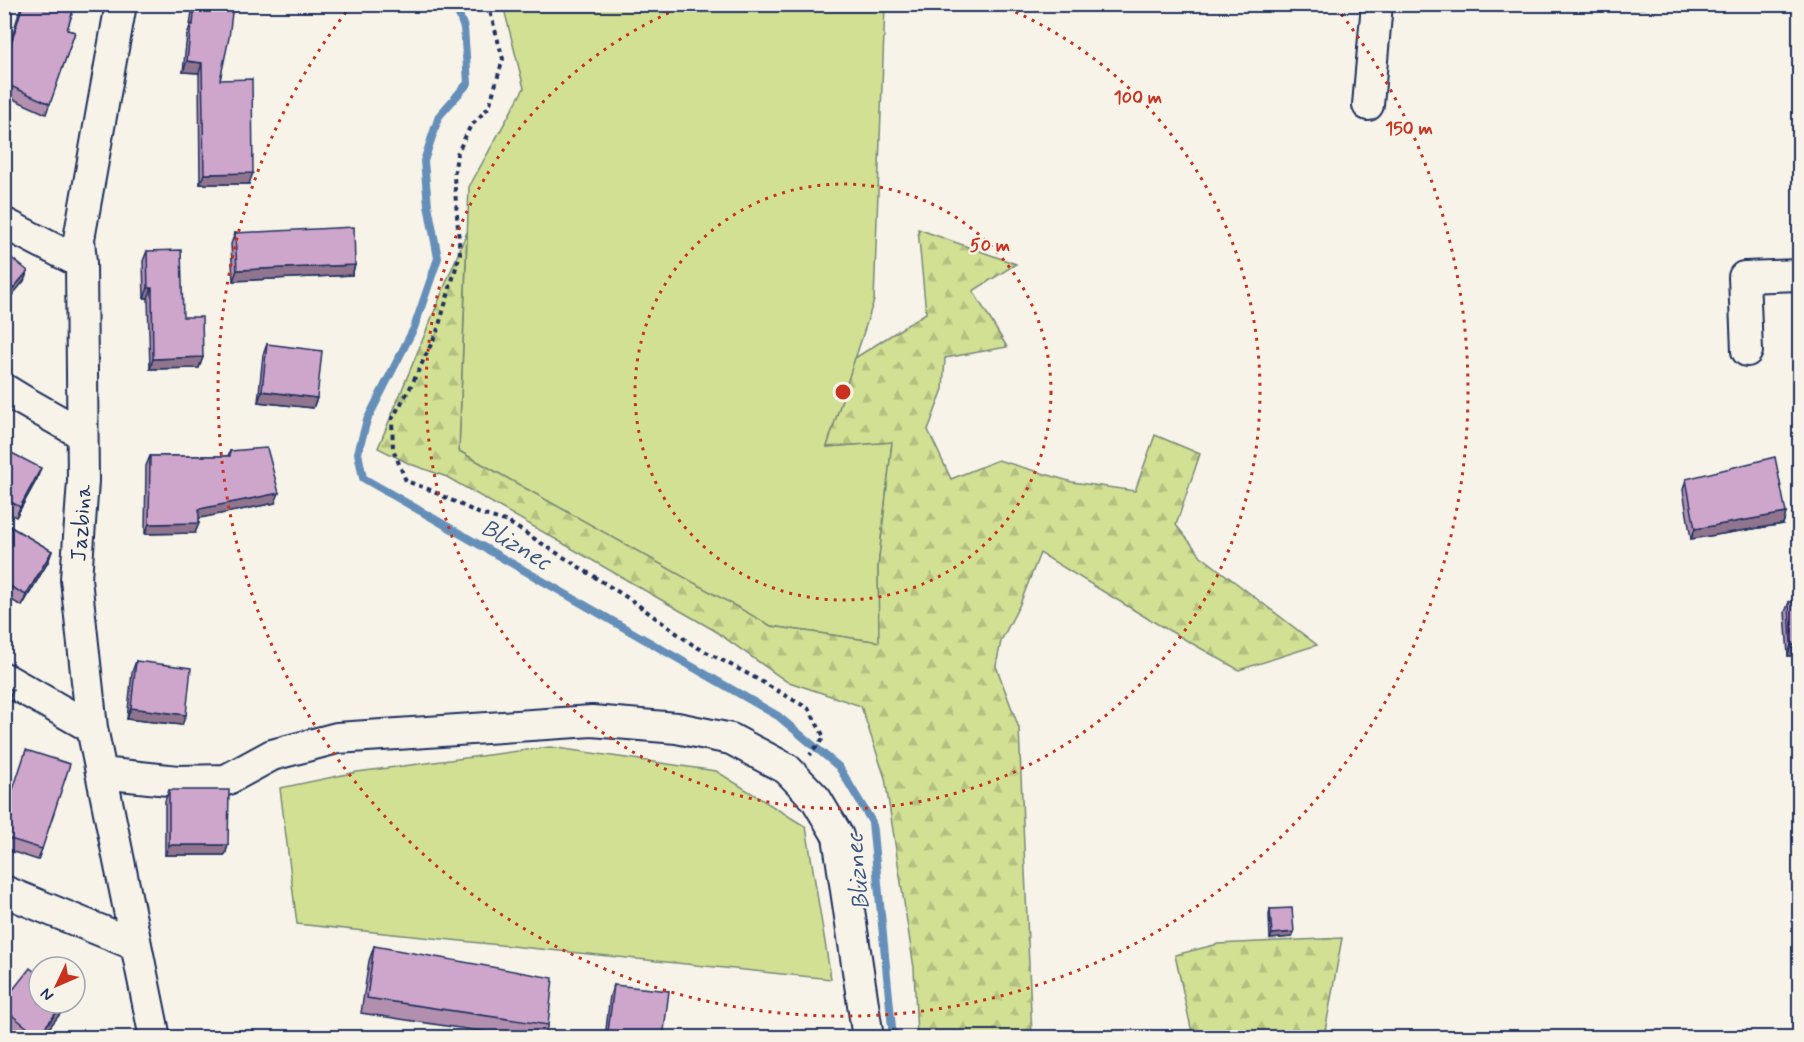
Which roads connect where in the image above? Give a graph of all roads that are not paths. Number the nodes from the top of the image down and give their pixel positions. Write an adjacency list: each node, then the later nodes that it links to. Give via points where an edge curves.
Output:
1 (120, 4): 5 (street, Jazbina, via 79,239)
2 (1377, 4): 3 (street)
3 (1368, 105)
4 (4, 223): 5 (street)
5 (81, 263): 9 (street, Jazbina)
6 (1800, 275): 7 (street, via 1744,277)
7 (1748, 351)
8 (4, 389): 9 (street)
9 (82, 434): 11 (street, Jazbina, via 76,579)
10 (4, 678): 11 (street)
11 (92, 728): 12 (street, Jazbina)
12 (101, 773): 14 (street, Jazbina); 16 (street, via 178,781 226,780 272,755 337,738 592,721 677,728 731,739 787,769 816,799 838,836)
13 (4, 891): 14 (street)
14 (136, 945): 15 (street, Jazbina)
15 (155, 1038)
16 (868, 1038)

